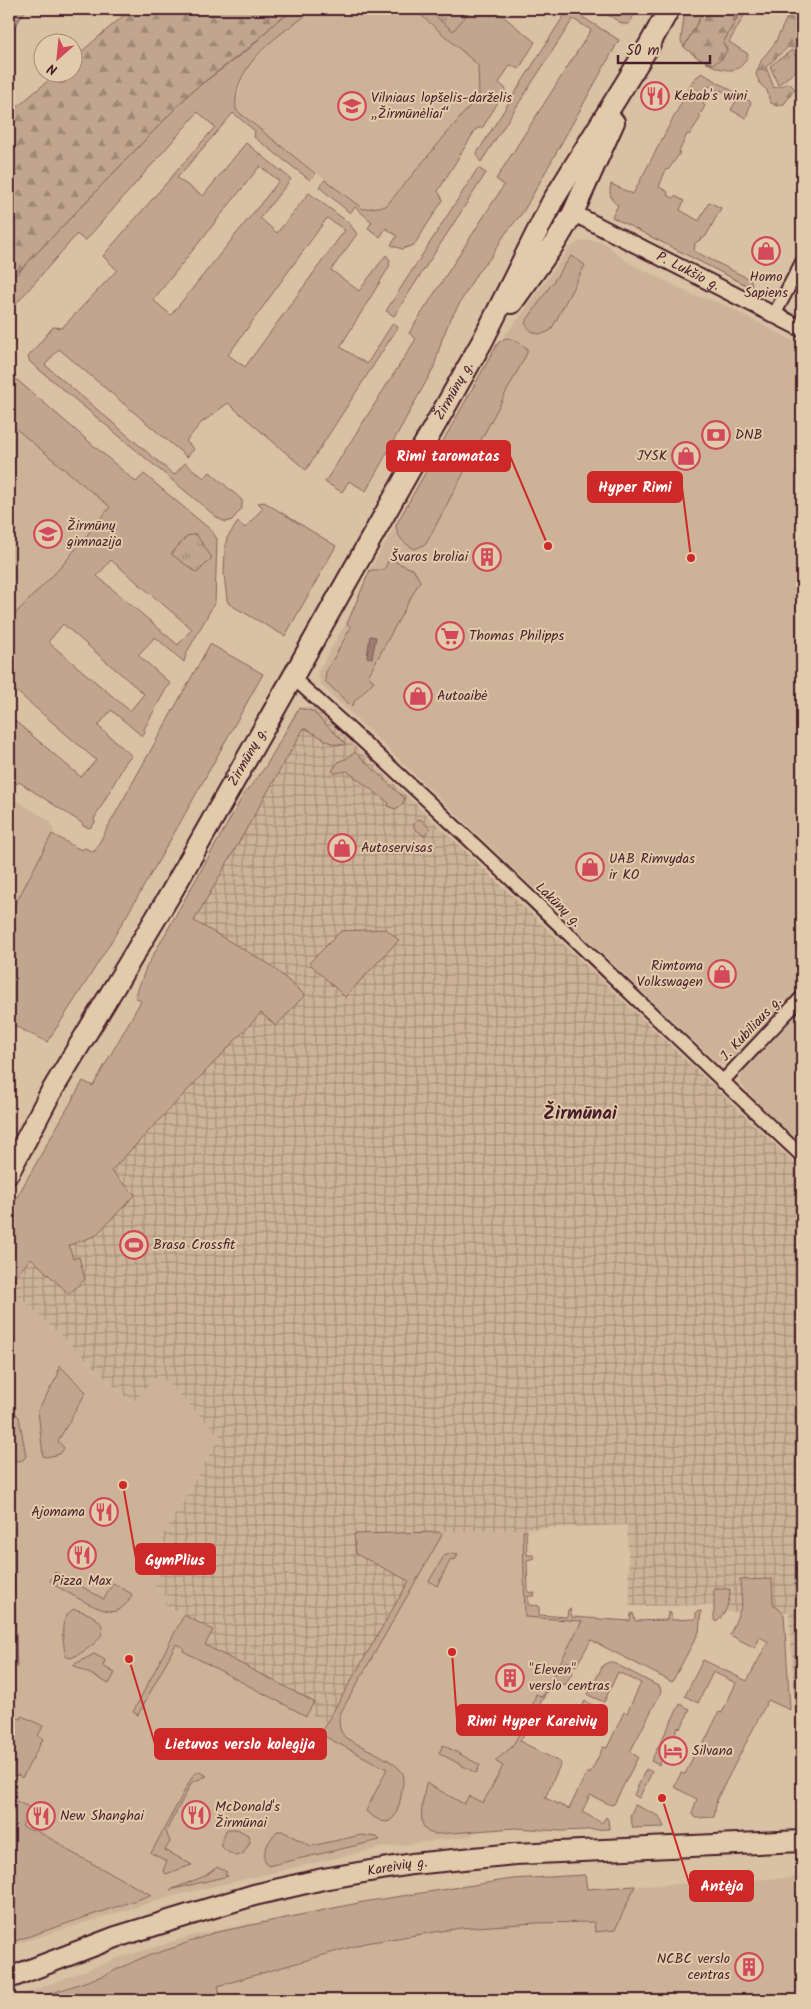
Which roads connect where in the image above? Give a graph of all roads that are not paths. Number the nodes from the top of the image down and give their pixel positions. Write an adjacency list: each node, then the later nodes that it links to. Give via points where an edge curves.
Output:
1 (669, 9): 2 (main road, Žirmūnų g.)
2 (648, 47): 3 (main road, Žirmūnų g.); 4 (main road, Žirmūnų g.)
3 (552, 202): 4 (main road); 8 (main road, Žirmūnų g.)
4 (573, 212): 6 (street, P. Lukšio g.); 8 (main road, Žirmūnų g., via 552,248)
5 (802, 262): 6 (street)
6 (774, 315): 7 (street, P. Lukšio g.)
7 (802, 329)
8 (483, 340): 9 (main road, Žirmūnų g.)
9 (292, 677): 11 (street, Lakūnų g., via 427,800); 13 (main road, Žirmūnų g., via 171,893 50,1094)
10 (802, 997): 11 (street, J. Kubiliaus g.)
11 (722, 1082): 12 (street, Lakūnų g.)
12 (802, 1156)
13 (9, 1172)
14 (802, 1841): 15 (main road, Kareivių g., via 515,1854 360,1872 254,1895 116,1937)
15 (9, 1978)

